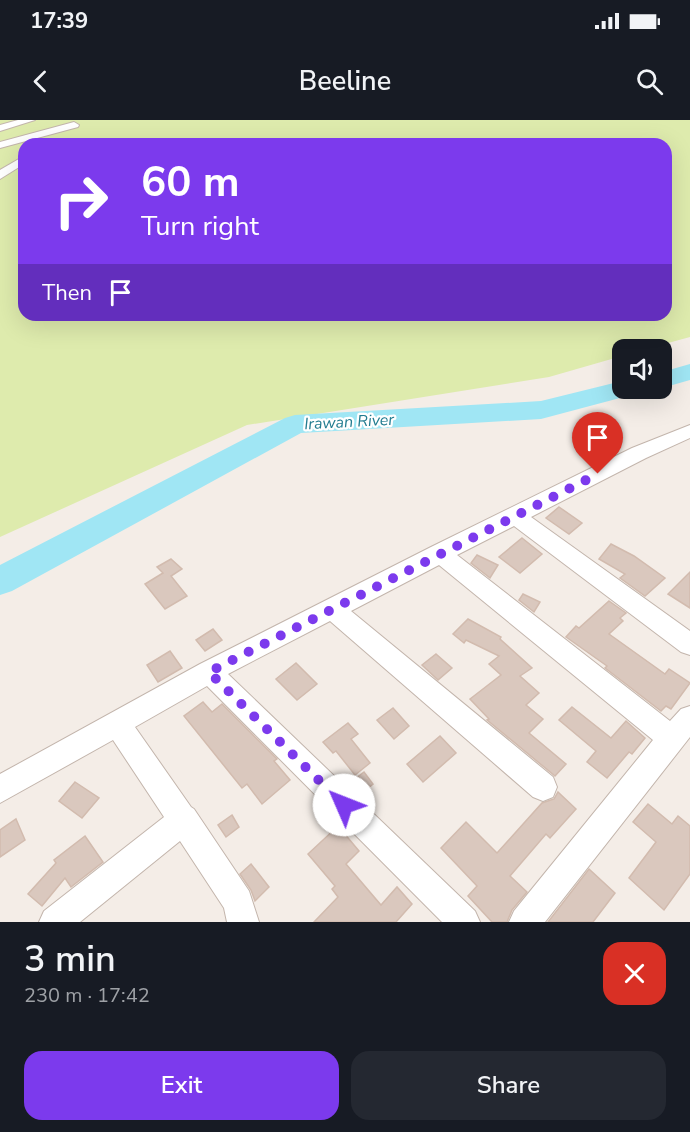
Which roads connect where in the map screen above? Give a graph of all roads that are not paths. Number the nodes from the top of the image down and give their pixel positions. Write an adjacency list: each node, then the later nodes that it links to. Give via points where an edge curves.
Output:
1 (30, 120): 3 (street)
2 (75, 123): 4 (street); 5 (street)
3 (0, 128)
4 (24, 138)
5 (54, 138)
6 (18, 140): 7 (street)
7 (0, 145)
8 (18, 163): 9 (street)
9 (0, 175)
10 (690, 431): 11 (street)
11 (516, 517): 12 (street); 14 (street)
12 (439, 554): 13 (street); 17 (street)
13 (332, 609): 15 (street); 18 (street)
14 (690, 645)
15 (209, 672): 16 (street); 23 (street)
16 (117, 723): 19 (street); 20 (street)
17 (680, 728): 24 (street)
18 (543, 787)
19 (0, 789)
20 (184, 819): 21 (street); 22 (street, via 238,902)
21 (55, 922)
22 (243, 922)
23 (463, 922)
24 (525, 922)

